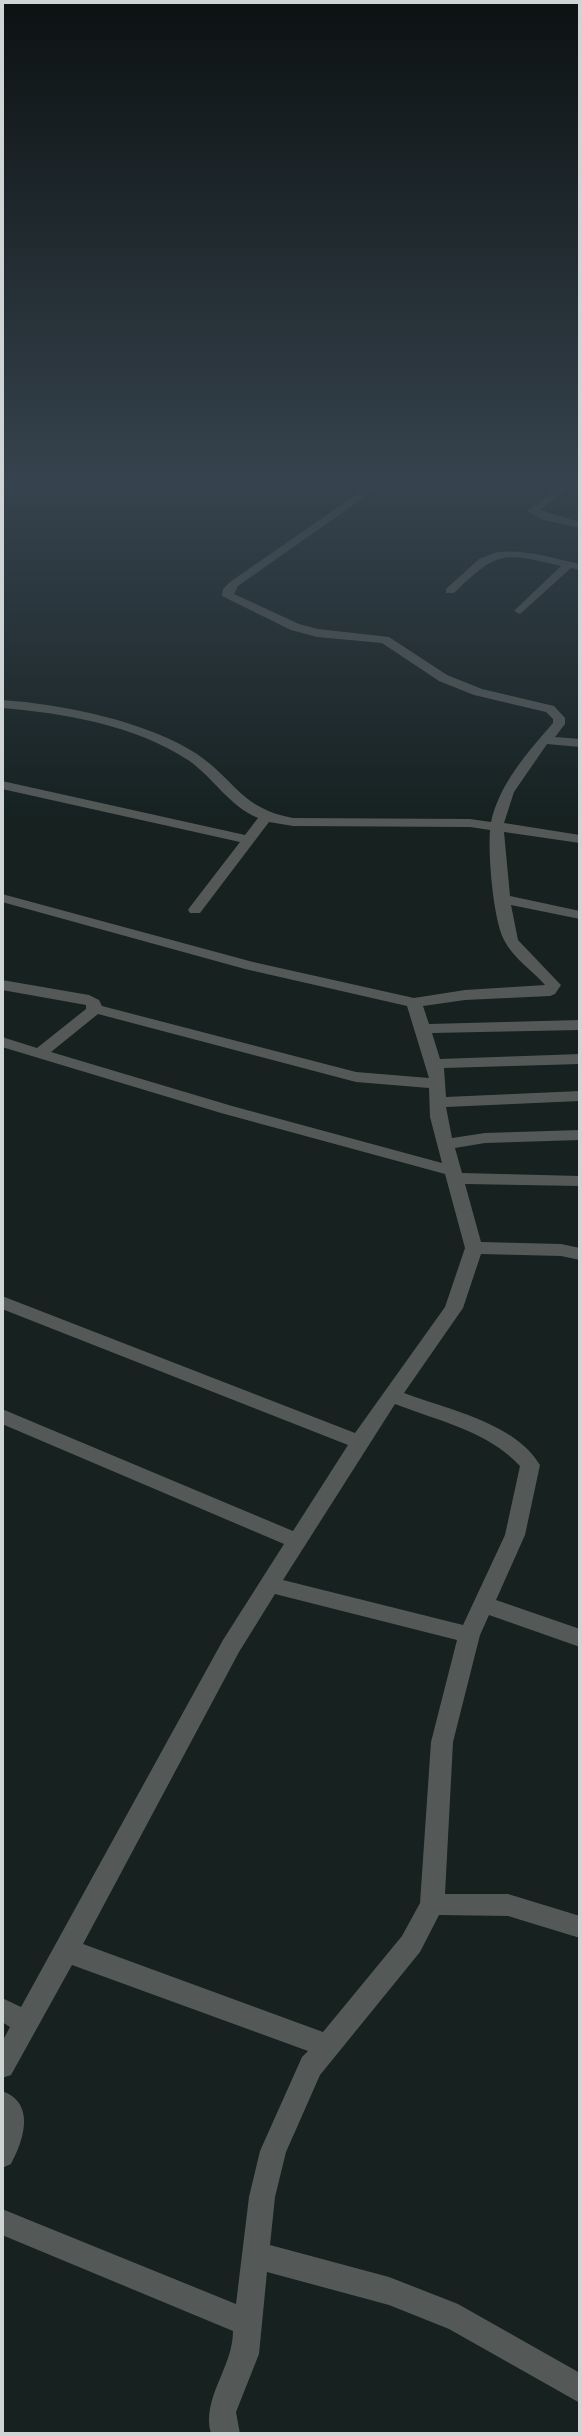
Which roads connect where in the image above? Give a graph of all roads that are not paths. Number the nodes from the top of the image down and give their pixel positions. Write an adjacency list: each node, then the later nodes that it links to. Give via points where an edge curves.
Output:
1 (228, 596): 5 (street, via 317,634 385,640 443,678 478,692 550,709 559,724)
2 (538, 596): 3 (street)
3 (520, 611)
4 (2, 704): 8 (street, via 78,715 169,745 201,764 245,806)
5 (546, 739): 6 (street); 9 (street, via 503,798)
6 (580, 743)
7 (2, 785): 11 (street)
8 (265, 818): 9 (street); 11 (street)
9 (495, 825): 10 (street); 13 (street)
10 (580, 839)
11 (249, 840): 14 (street)
12 (2, 898): 17 (street, via 250,966)
13 (503, 899): 15 (street); 17 (street, via 512,942 548,979 552,990)
14 (195, 910)
15 (580, 915)
16 (2, 985): 18 (street, via 84,998 94,1003)
17 (414, 1003): 20 (street)
18 (95, 1009): 22 (street); 24 (street, via 356,1077)
19 (580, 1025): 20 (street)
20 (423, 1029): 24 (street)
21 (2, 1042): 22 (street)
22 (39, 1054): 28 (street)
23 (580, 1059): 24 (street)
24 (437, 1083): 25 (street); 27 (street, via 438,1117)
25 (580, 1096)
26 (580, 1135): 27 (street)
27 (446, 1144): 28 (street)
28 (454, 1174): 29 (street); 30 (street)
29 (580, 1181)
30 (474, 1248): 31 (street); 33 (street, via 454,1308)
31 (580, 1254)
32 (2, 1302): 35 (street)
33 (393, 1396): 35 (street); 38 (street, via 489,1433 512,1445 530,1465 515,1535)
34 (2, 1416): 36 (street)
35 (359, 1442): 36 (street)
36 (297, 1541): 37 (street)
37 (270, 1585): 39 (street); 43 (street, via 231,1646)
38 (483, 1604): 39 (street); 40 (street)
39 (469, 1635): 41 (street, via 442,1742)
40 (580, 1638)
41 (432, 1903): 42 (street, via 508,1905); 46 (street, via 411,1944)
42 (580, 1927)
43 (65, 1953): 45 (street); 46 (street, via 79,1954)
44 (2, 2009): 45 (street)
45 (24, 2024): 47 (street)
46 (327, 2046): 51 (street, via 311,2066 272,2151)
47 (2, 2066)
48 (2, 2103): 49 (street, via 13,2118 14,2129)
49 (2, 2155)
50 (2, 2222): 52 (street)
51 (256, 2255): 52 (street); 53 (street, via 389,2291 458,2318)
52 (247, 2327): 54 (street, via 247,2345 222,2414)
53 (580, 2389)
54 (224, 2434)

